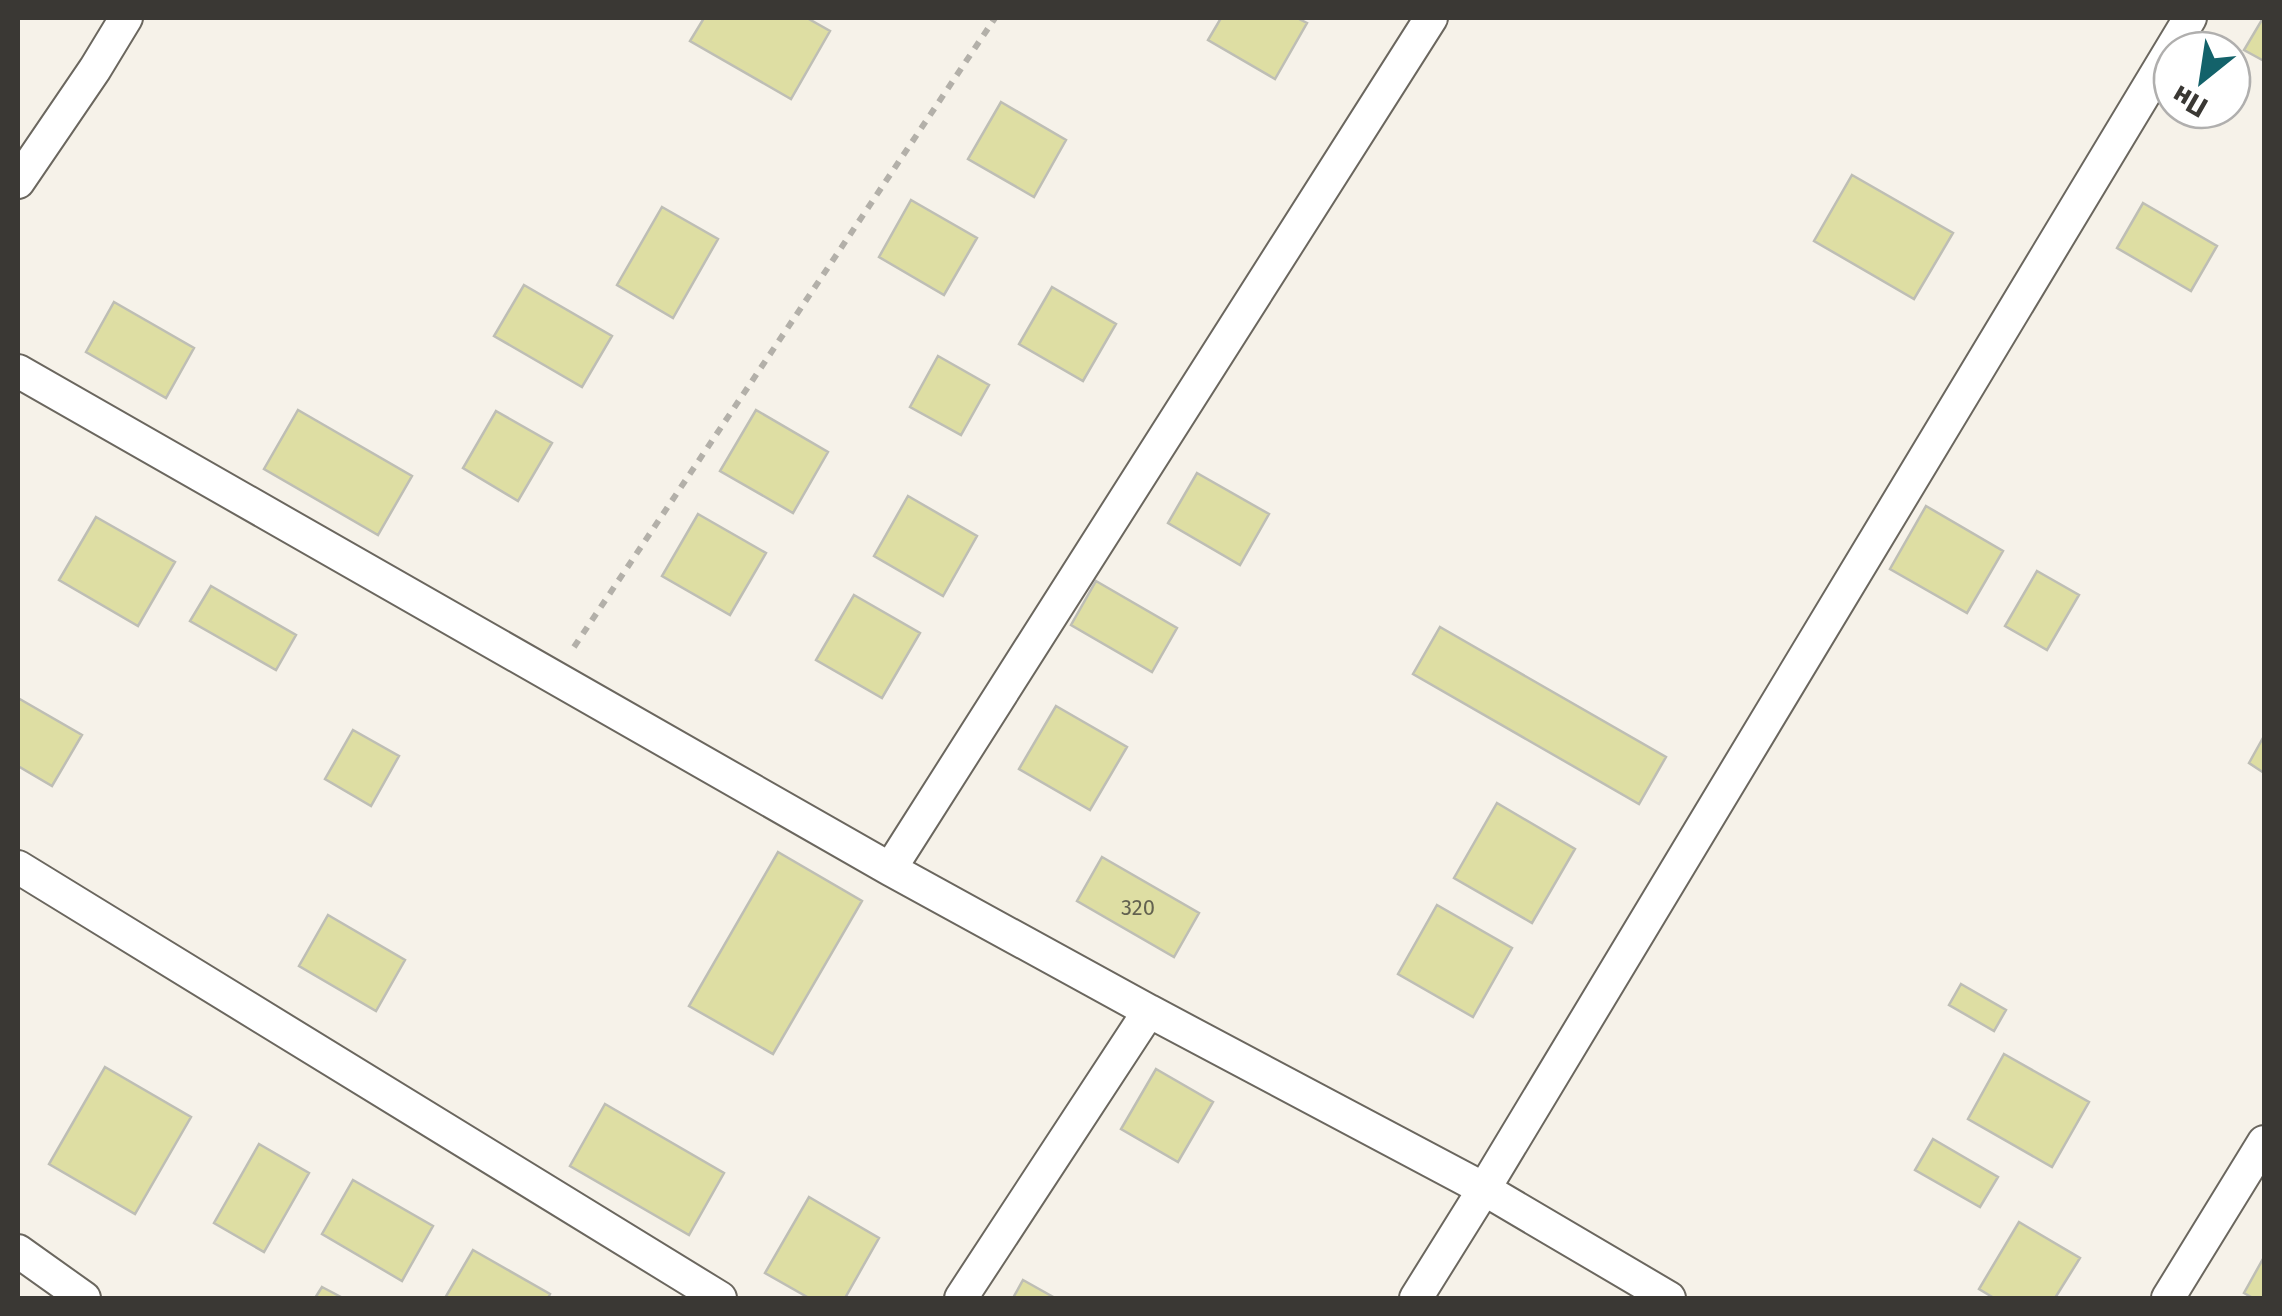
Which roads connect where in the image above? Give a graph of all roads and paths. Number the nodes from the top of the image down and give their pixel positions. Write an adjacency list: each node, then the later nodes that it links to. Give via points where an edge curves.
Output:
1 (126, 18): 5 (street)
2 (996, 18): 7 (path)
3 (1431, 18): 9 (street)
4 (2190, 18): 12 (street)
5 (18, 182)
6 (18, 371): 7 (street)
7 (553, 677): 9 (street)
8 (18, 867): 15 (street)
9 (890, 869): 10 (street)
10 (1150, 1011): 12 (street); 16 (street)
11 (2264, 1142): 19 (street)
12 (1484, 1189): 17 (street); 18 (street)
13 (18, 1251): 14 (street)
14 (84, 1298)
15 (720, 1298)
16 (961, 1298)
17 (1416, 1298)
18 (1669, 1298)
19 (2168, 1298)

